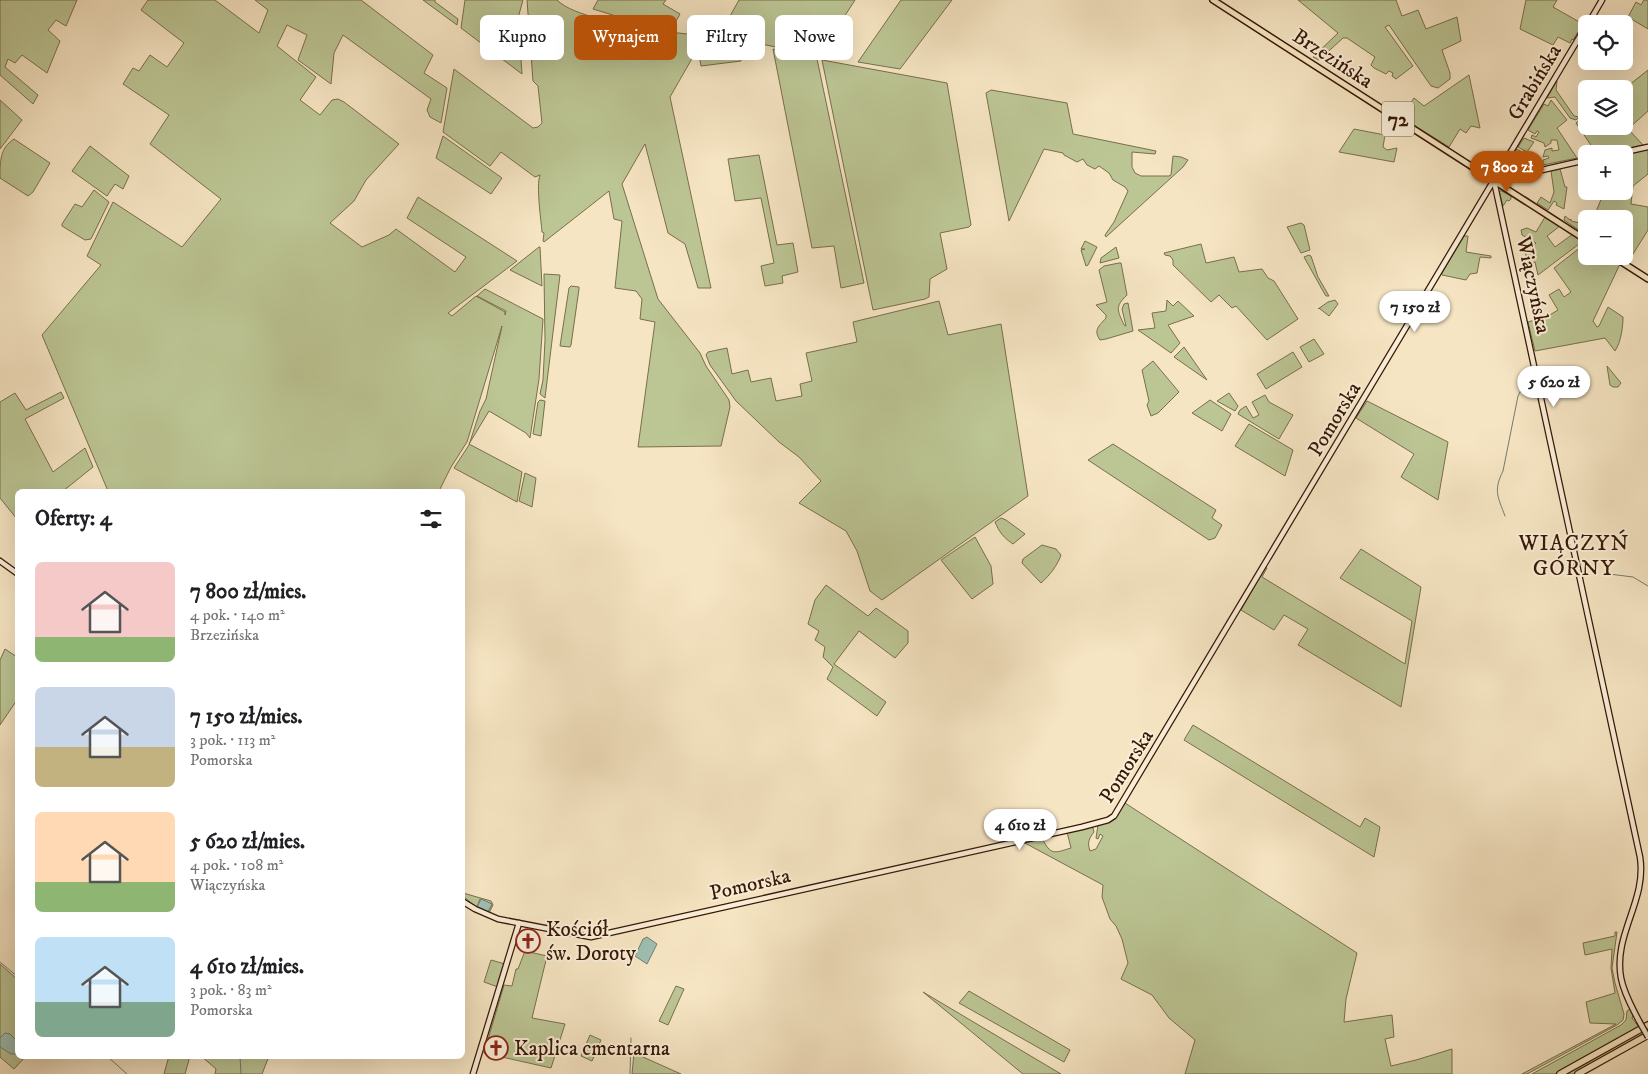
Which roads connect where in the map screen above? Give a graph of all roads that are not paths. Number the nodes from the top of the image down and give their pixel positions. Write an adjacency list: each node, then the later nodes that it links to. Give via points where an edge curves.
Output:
1 (1213, 0): 8 (main road, Brzezińska / 72)
2 (1602, 0): 3 (street, Grabińska)
3 (1593, 15)
4 (1578, 40): 8 (street, Grabińska)
5 (1648, 147): 6 (street)
6 (1633, 150)
7 (1578, 162): 8 (street)
8 (1494, 181): 9 (main road, Brzezińska / 72); 15 (street, Pomorska, via 1114,816 1100,823 593,937); 17 (street, Wiączyńska, bridge, via 1641,859 1640,888 1624,937 1620,974 1623,988)
9 (1578, 235)
10 (1626, 265): 11 (main road)
11 (1648, 279)
12 (0, 561): 13 (street)
13 (15, 572)
14 (465, 903): 15 (street, Pomorska, via 491,916)
15 (519, 923): 18 (street)
16 (1648, 1025): 19 (highway)
17 (1648, 1036): 20 (highway)
18 (473, 1074)
19 (1560, 1074)
20 (1578, 1074)

